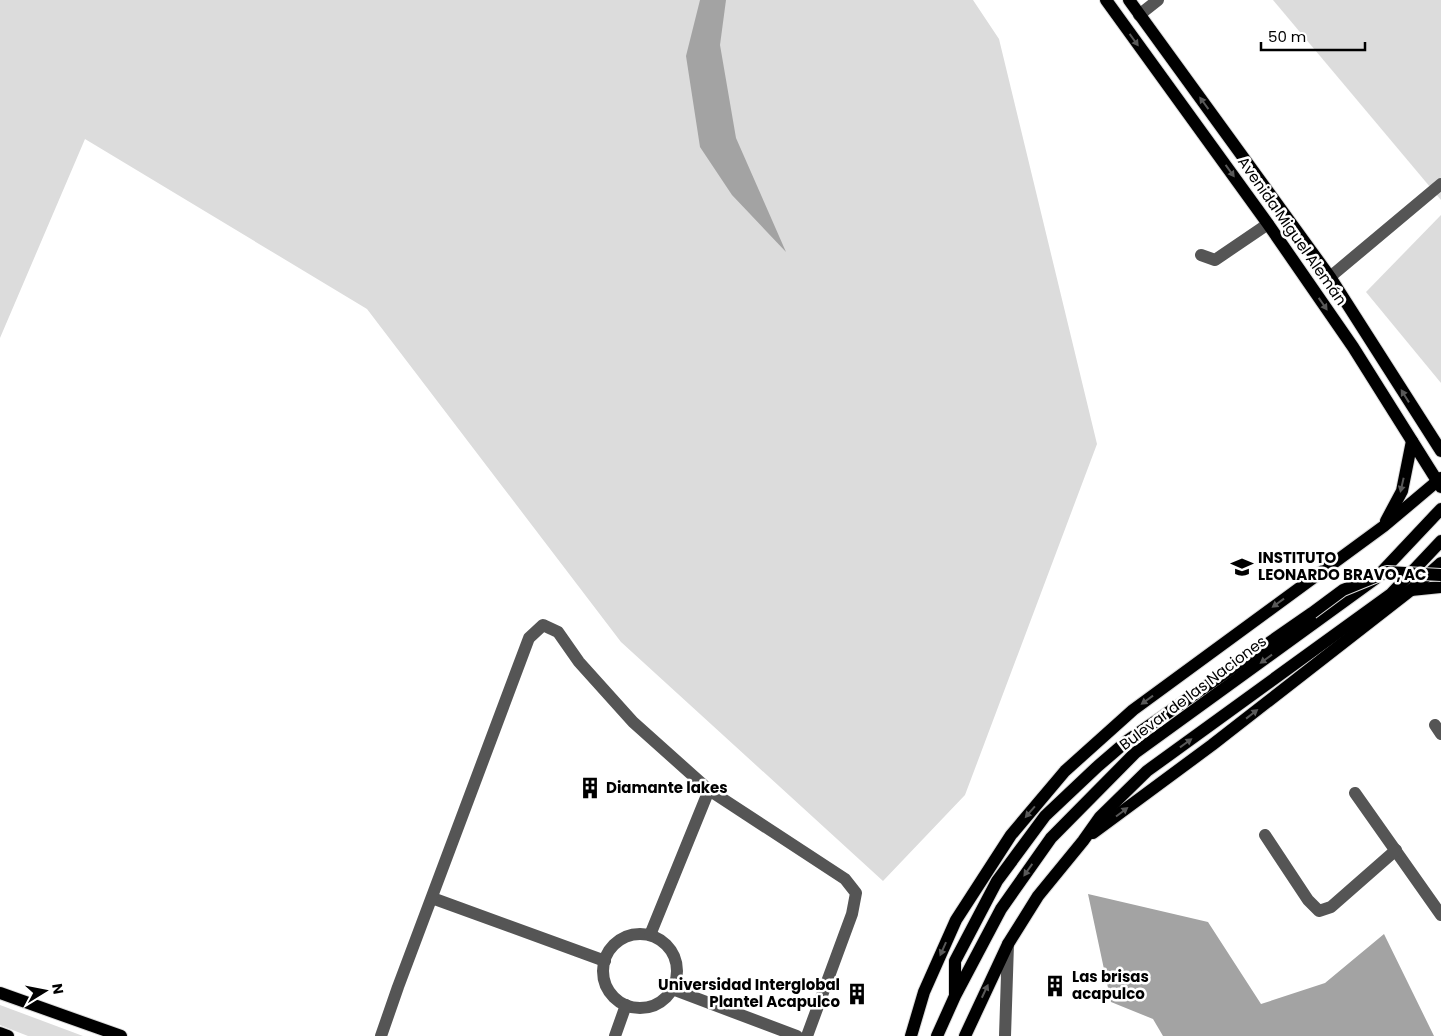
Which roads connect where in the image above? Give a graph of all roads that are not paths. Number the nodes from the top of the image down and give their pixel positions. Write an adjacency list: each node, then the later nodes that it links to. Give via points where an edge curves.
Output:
1 (1106, 0): 6 (main road, Avenida Miguel Alemán, one-way to 6)
2 (1129, 0): 4 (main road, Avenida Miguel Alemán)
3 (1158, 0): 4 (street)
4 (1139, 15): 8 (main road, Avenida Miguel Alemán, one-way to 4)
5 (1441, 184): 8 (street)
6 (1268, 224): 7 (street, via 1215,260); 11 (main road, Avenida Miguel Alemán, one-way to 11, via 1353,346)
7 (1201, 255)
8 (1330, 277): 9 (main road, Avenida Miguel Alemán, one-way to 8)
9 (1422, 424): 10 (main road); 12 (main road, Avenida Miguel Alemán)
10 (1441, 438)
11 (1412, 440): 13 (main road, Avenida Miguel Alemán); 15 (main road, one-way to 15, via 1402,491)
12 (1441, 451)
13 (1440, 482): 15 (main road)
14 (1441, 509): 33 (main road, Bulevar de las Naciones, one-way to 33, bridge, via 1375,579 1135,753 1051,838 1001,909)
15 (1384, 526): 42 (main road, one-way to 42, via 1133,710 1066,771 1011,835 956,920 924,992)
16 (1441, 541): 24 (main road, one-way to 16, via 1100,817 1147,772 1391,594)
17 (1441, 563): 20 (main road)
18 (1441, 575): 33 (main road, bridge, via 1387,572 1343,590 1127,741 1098,766 1045,816 997,881 955,961)
19 (1441, 588): 20 (main road)
20 (1411, 590): 24 (main road, one-way to 20, via 1212,746)
21 (709, 790): 26 (street, via 633,722 578,662 558,632 543,625 529,638); 28 (street); 41 (street, via 845,879 856,893 852,914)
22 (1355, 793): 25 (street)
23 (1265, 835): 25 (street, via 1308,900 1320,911 1331,907)
24 (1083, 841): 29 (main road, via 1038,896)
25 (1396, 850): 27 (street)
26 (432, 898): 30 (street); 38 (street)
27 (1439, 906)
28 (650, 935): 30 (street, via 622,938 608,952); 31 (street, via 665,943 674,957 677,973)
29 (1008, 944): 44 (main road, one-way to 29); 45 (street)
30 (605, 961): 34 (street, via 604,978 608,987 612,995)
31 (672, 989): 34 (street, via 666,998 652,1006 637,1008); 40 (street)
32 (0, 993): 37 (main road)
33 (955, 996): 43 (main road, Bulevar de las Naciones)
34 (626, 1005): 39 (street)
35 (0, 1033): 36 (main road)
36 (8, 1036)
37 (121, 1036)
38 (381, 1036)
39 (614, 1036)
40 (797, 1036)
41 (807, 1036)
42 (911, 1036)
43 (937, 1036)
44 (965, 1036)
45 (1004, 1036)

